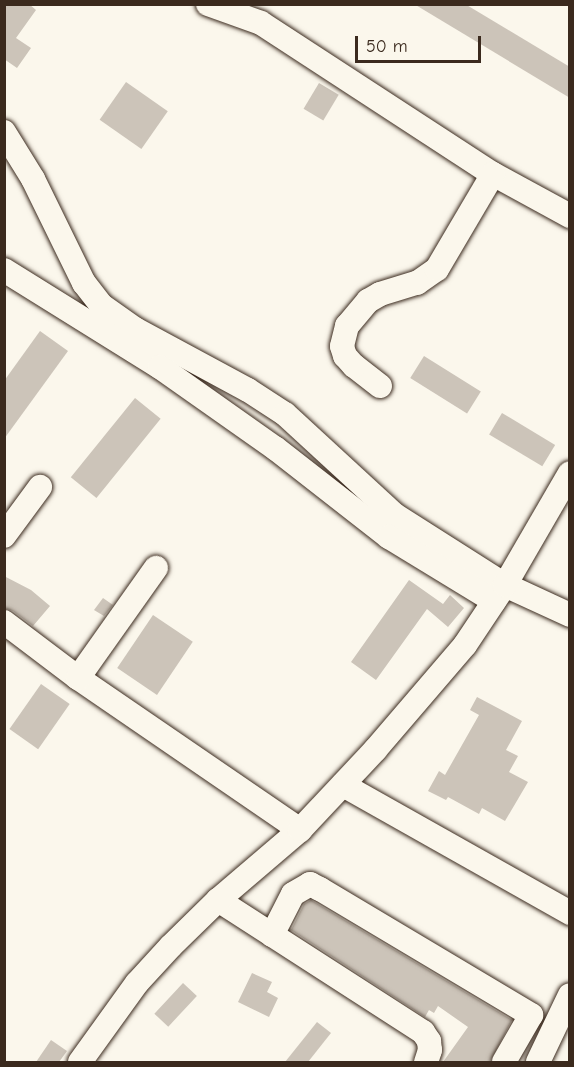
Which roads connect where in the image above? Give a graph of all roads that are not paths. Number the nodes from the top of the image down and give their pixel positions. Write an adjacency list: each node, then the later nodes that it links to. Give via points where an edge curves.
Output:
1 (208, 4): 3 (street, via 261,23)
2 (4, 132): 11 (street, via 33,179 84,283 101,305 285,414 395,515)
3 (493, 174): 4 (street); 6 (street, via 437,269 417,282 368,301 347,327 342,346 345,356)
4 (570, 216)
5 (4, 270): 11 (street, via 160,367 275,448 389,537)
6 (380, 386)
7 (570, 473): 11 (street)
8 (40, 487): 9 (street)
9 (4, 536)
10 (156, 568): 14 (street)
11 (500, 593): 12 (street); 15 (street, via 465,645)
12 (570, 615)
13 (4, 622): 14 (street)
14 (78, 678): 16 (street)
15 (343, 785): 16 (street); 18 (street)
16 (300, 830): 17 (street)
17 (218, 900): 19 (street); 21 (street, via 137,983)
18 (570, 913)
19 (272, 935): 22 (street, via 423,1032 429,1041); 23 (street, via 293,894 310,884 320,889 531,1015)
20 (570, 995): 24 (street)
21 (80, 1062)
22 (426, 1062)
23 (504, 1062)
24 (538, 1062)

